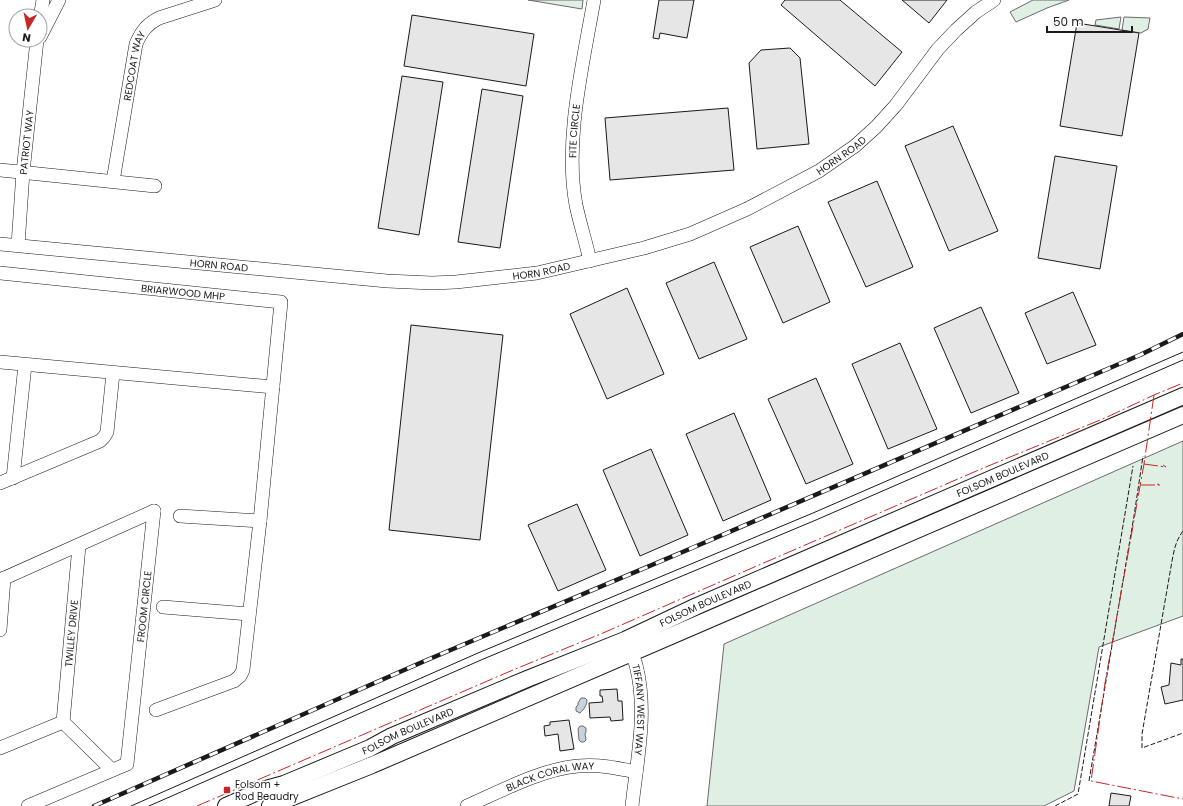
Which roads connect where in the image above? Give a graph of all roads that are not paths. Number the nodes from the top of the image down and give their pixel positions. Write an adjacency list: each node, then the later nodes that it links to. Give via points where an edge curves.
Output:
1 (59, 0): 5 (street)
2 (215, 0): 9 (street, REDCOAT WAY, via 159,18 140,34 136,44)
3 (594, 0): 13 (street, FITE CIRCLE, via 573,147 576,204)
4 (994, 0): 13 (street, HORN ROAD, via 976,12 938,49 876,127 832,163 747,209 690,234)
5 (48, 21)
6 (37, 48): 8 (street, PATRIOT WAY)
7 (0, 170): 8 (street)
8 (23, 172): 9 (street); 12 (street, PATRIOT WAY)
9 (113, 182): 10 (street)
10 (155, 186)
11 (0, 244): 12 (street, HORN ROAD)
12 (18, 245): 13 (street, HORN ROAD, via 432,283 537,273)
13 (590, 261)
14 (0, 273): 18 (street, BRIARWOOD MHP, via 281,302)
15 (0, 362): 16 (street)
16 (25, 365): 17 (street); 23 (street)
17 (114, 372): 18 (street); 23 (street, via 107,432 104,437 100,441)
18 (273, 387): 26 (street, BRIARWOOD MHP)
19 (1183, 396): 32 (main road, FOLSOM BOULEVARD, via 697,606)
20 (1183, 406): 22 (main road, via 1140,425)
21 (1183, 416): 22 (main road, FOLSOM BOULEVARD)
22 (1138, 435): 32 (main road, FOLSOM BOULEVARD)
23 (13, 478): 24 (street)
24 (0, 483)
25 (180, 516): 26 (street)
26 (260, 520): 30 (street, BRIARWOOD MHP)
27 (79, 546): 28 (street, FROOM CIRCLE); 34 (street, TWILLEY DRIVE); 36 (street, FROOM CIRCLE, via 154,511 127,764)
28 (2, 579): 31 (street)
29 (163, 607): 30 (street)
30 (249, 614): 33 (street, BRIARWOOD MHP, via 243,670 240,676 234,681)
31 (0, 630)
32 (628, 647): 37 (street, TIFFANY WEST WAY, via 635,664 641,706); 38 (main road, FOLSOM BOULEVARD, via 372,765)
33 (156, 710)
34 (63, 722): 35 (street); 36 (street)
35 (0, 748)
36 (112, 770): 39 (street, FROOM CIRCLE)
37 (636, 772): 42 (street, BLACK CORAL WAY, via 599,766 557,769); 43 (street, TIFFANY WEST WAY)
38 (288, 796): 40 (main road, FOLSOM BOULEVARD, via 262,790); 41 (main road, FOLSOM BOULEVARD)
39 (28, 806)
40 (226, 806)
41 (270, 806)
42 (467, 806)
43 (632, 806)

